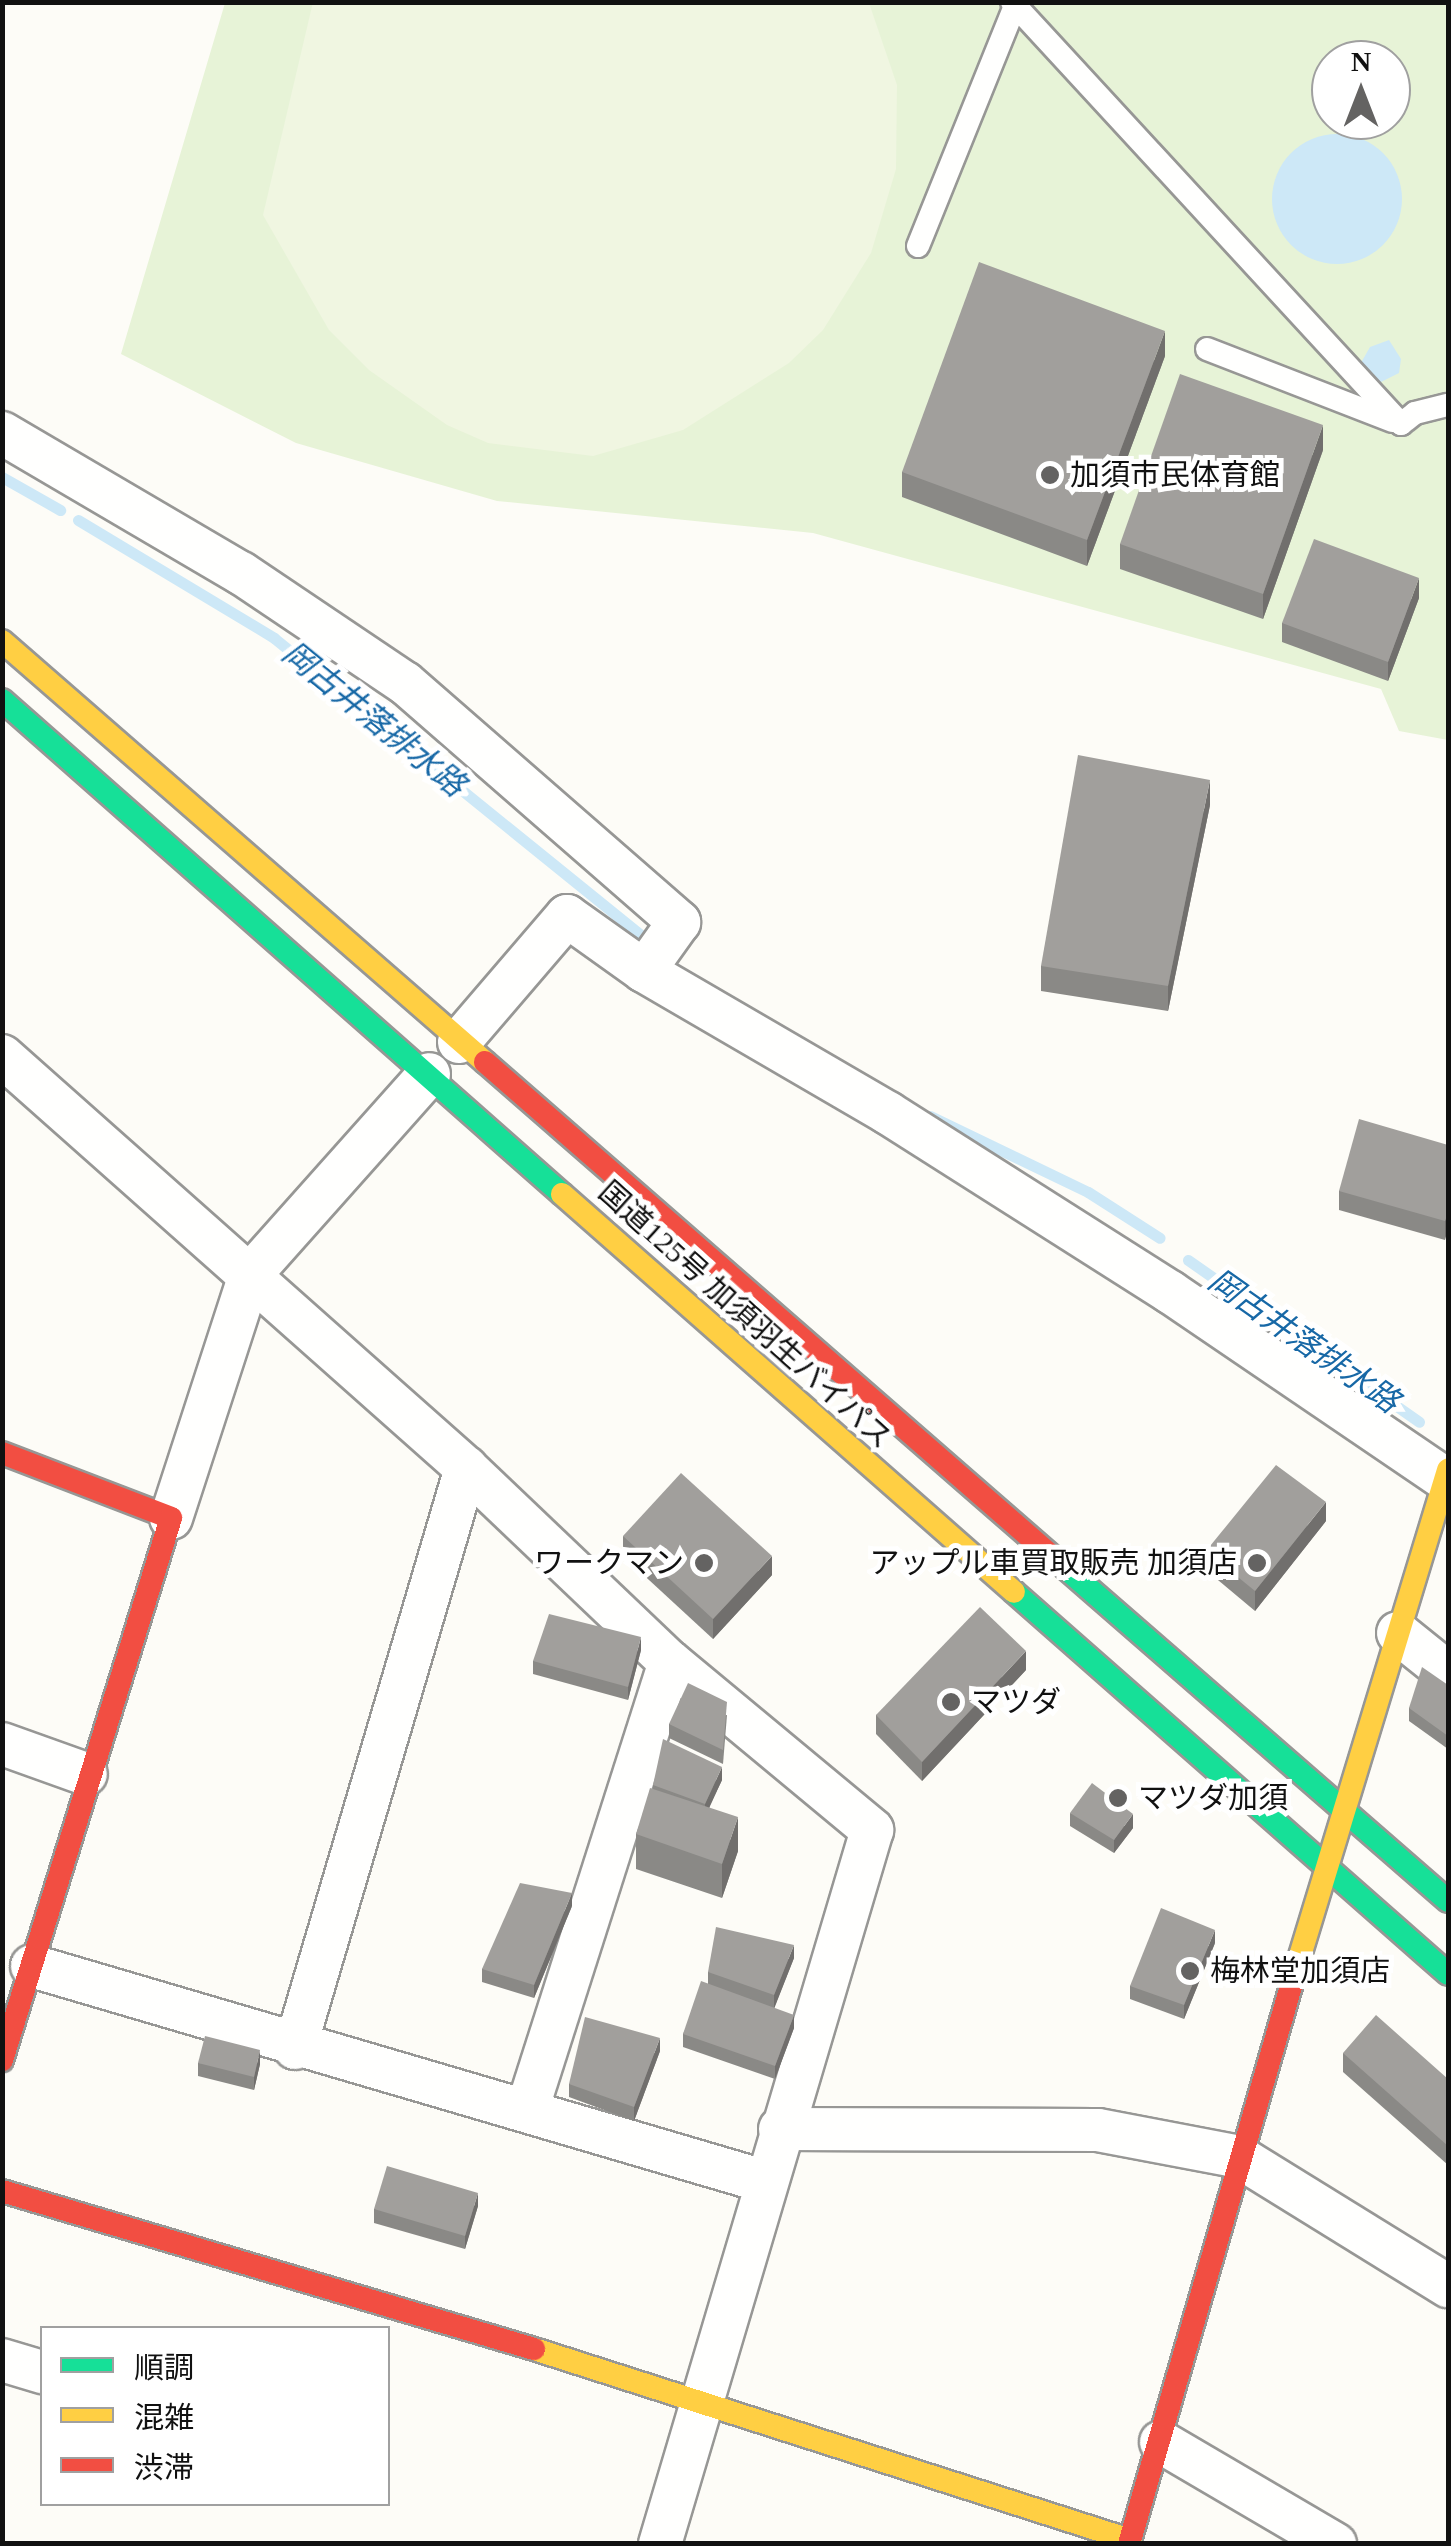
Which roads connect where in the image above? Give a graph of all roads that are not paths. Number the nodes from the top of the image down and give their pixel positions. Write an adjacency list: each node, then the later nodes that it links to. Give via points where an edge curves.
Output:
1 (1013, 4): 2 (lane); 5 (lane)
2 (918, 246)
3 (1207, 349): 5 (lane)
4 (1448, 406): 5 (lane, via 1415,412)
5 (1401, 424)
6 (2, 433): 9 (street, via 241,573 405,683 679,922)
7 (2, 641): 10 (main road, 国道125号 加須羽生バイパス)
8 (2, 700): 12 (main road, 国道125号 加須羽生バイパス)
9 (656, 953): 10 (street, via 567,916); 16 (street, via 888,1113)
10 (459, 1042): 23 (main road, 国道125号 加須羽生バイパス)
11 (2, 1056): 13 (street)
12 (429, 1074): 13 (street); 24 (main road, 国道125号 加須羽生バイパス)
13 (250, 1275): 15 (street); 17 (street)
14 (2, 1453): 17 (main road)
15 (466, 1468): 19 (street); 28 (street)
16 (1448, 1477): 18 (main road)
17 (171, 1518): 22 (main road)
18 (1398, 1633): 20 (street); 23 (main road)
19 (670, 1662): 30 (street); 31 (street, via 872,1830)
20 (1448, 1672)
21 (2, 1744): 22 (street)
22 (86, 1774): 26 (main road)
23 (1342, 1810): 24 (main road); 25 (main road, 国道125号 加須羽生バイパス)
24 (1326, 1866): 27 (main road, 国道125号 加須羽生バイパス); 32 (main road)
25 (1448, 1901)
26 (32, 1966): 28 (street); 29 (main road)
27 (1448, 1974)
28 (295, 2048): 30 (street)
29 (3, 2056)
30 (527, 2110): 33 (street)
31 (780, 2129): 32 (street, via 1098,2130); 33 (street)
32 (1239, 2157): 35 (street); 40 (main road)
33 (767, 2182): 39 (street)
34 (2, 2191): 36 (main road)
35 (1448, 2286)
36 (372, 2314): 39 (main road)
37 (2, 2360): 38 (street)
38 (40, 2371)
39 (704, 2400): 41 (main road); 42 (street)
40 (1161, 2442): 41 (main road); 43 (street)
41 (1129, 2542)
42 (660, 2544)
43 (1335, 2544)

